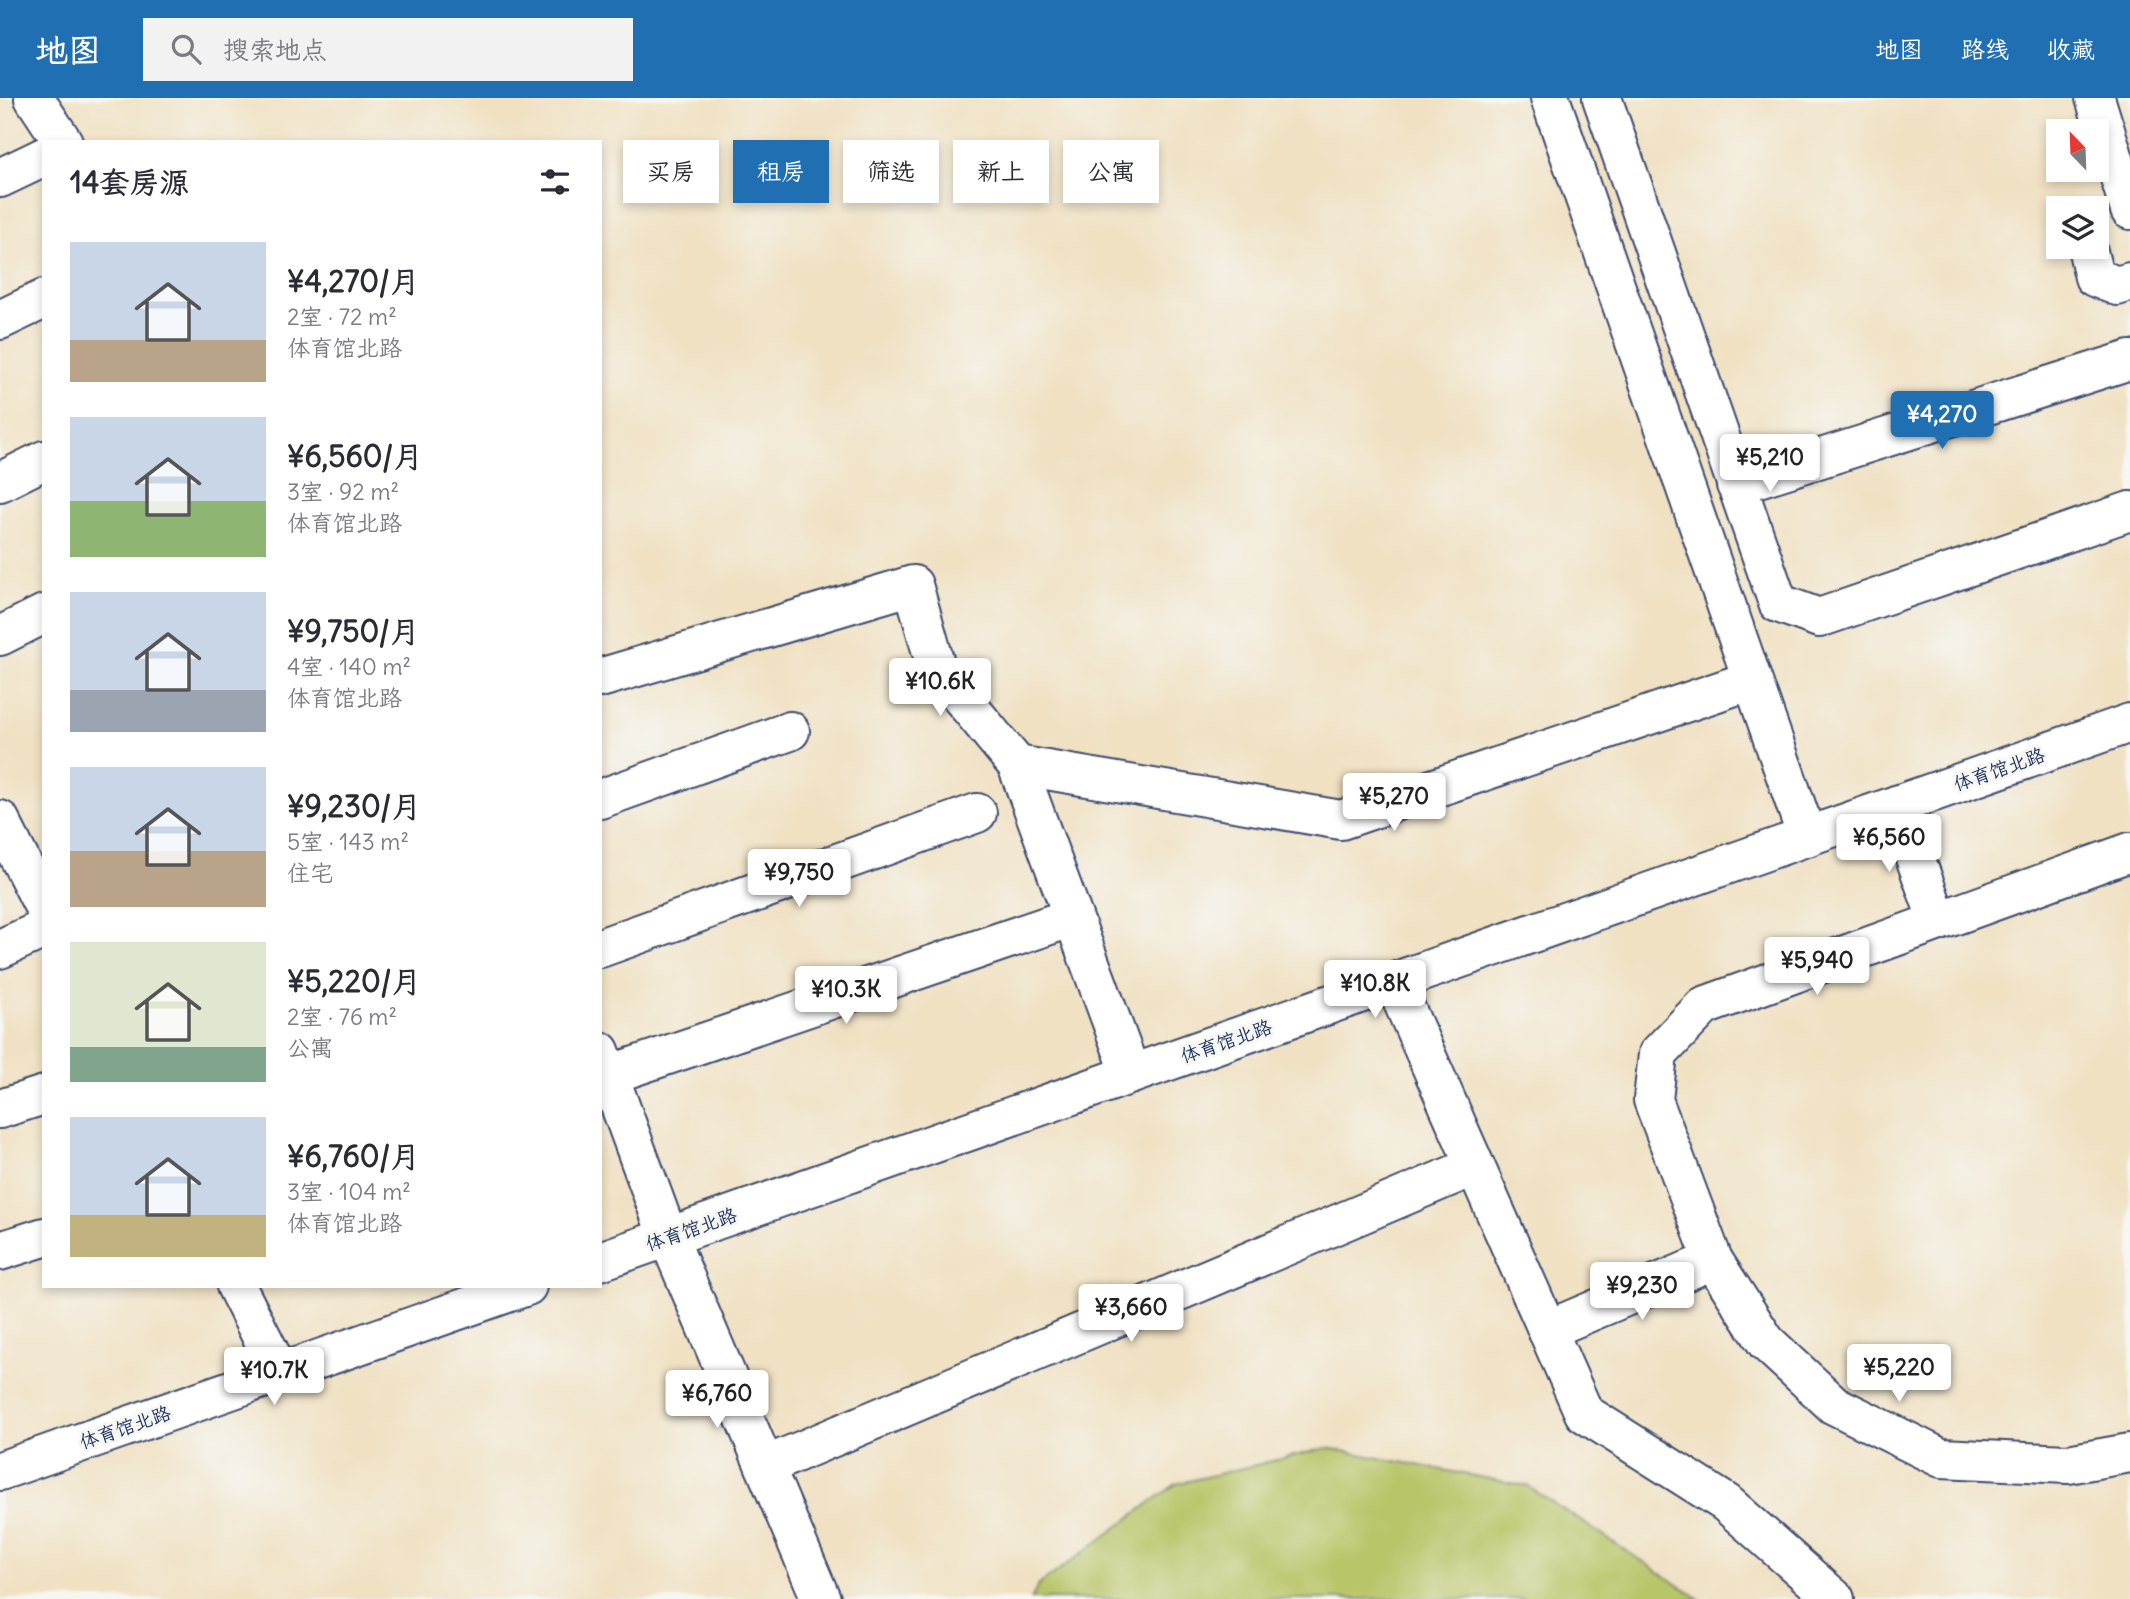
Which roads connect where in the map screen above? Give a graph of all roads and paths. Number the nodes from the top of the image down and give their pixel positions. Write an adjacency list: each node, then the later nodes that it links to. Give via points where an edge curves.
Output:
1 (34, 98): 5 (street)
2 (1550, 98): 23 (street)
3 (1602, 98): 18 (street)
4 (2095, 98): 8 (street)
5 (61, 140)
6 (42, 158): 7 (street)
7 (0, 178)
8 (2130, 209)
9 (2130, 217): 10 (street)
10 (2109, 224)
11 (2090, 259): 12 (street, via 2094,277 2117,286)
12 (2130, 282)
13 (42, 300): 14 (street)
14 (0, 320)
15 (2130, 360): 18 (street)
16 (42, 461): 17 (street)
17 (0, 482)
18 (1736, 485): 19 (street, via 1778,603 1819,618)
19 (2130, 512)
20 (42, 615): 21 (street)
21 (0, 636)
22 (602, 677): 26 (street, via 913,585 936,667)
23 (1752, 680): 26 (street, via 1341,820); 31 (street)
24 (2130, 723): 28 (street, 体育馆北路)
25 (790, 731): 27 (street)
26 (1017, 765): 34 (street)
27 (602, 798)
28 (1896, 806): 31 (street, 体育馆北路); 35 (street)
29 (977, 813): 37 (street)
30 (0, 821): 33 (street)
31 (1807, 837): 39 (street, 体育馆北路)
32 (2130, 852): 35 (street)
33 (42, 903)
34 (1073, 917): 40 (street); 41 (street)
35 (1938, 921): 49 (street, via 1704,1006 1658,1055 1653,1100)
36 (42, 930): 38 (street)
37 (602, 947)
38 (0, 949)
39 (1394, 982): 41 (street, 体育馆北路); 44 (street)
40 (603, 1068): 45 (street)
41 (1131, 1074): 45 (street, 体育馆北路)
42 (42, 1096): 43 (street)
43 (0, 1110)
44 (1475, 1167): 52 (street); 55 (street)
45 (668, 1237): 48 (street, 体育馆北路); 55 (street)
46 (42, 1238): 47 (street)
47 (0, 1251)
48 (602, 1260)
49 (1713, 1260): 52 (street); 54 (street, via 1766,1342 1834,1405 1941,1458 2067,1464)
50 (237, 1288): 53 (street)
51 (521, 1288): 53 (street, 体育馆北路)
52 (1547, 1330): 58 (street, via 1584,1413 1726,1503)
53 (280, 1373): 56 (street, 体育馆北路)
54 (2130, 1453)
55 (765, 1466): 57 (street)
56 (0, 1471)
57 (821, 1599)
58 (1835, 1599)

